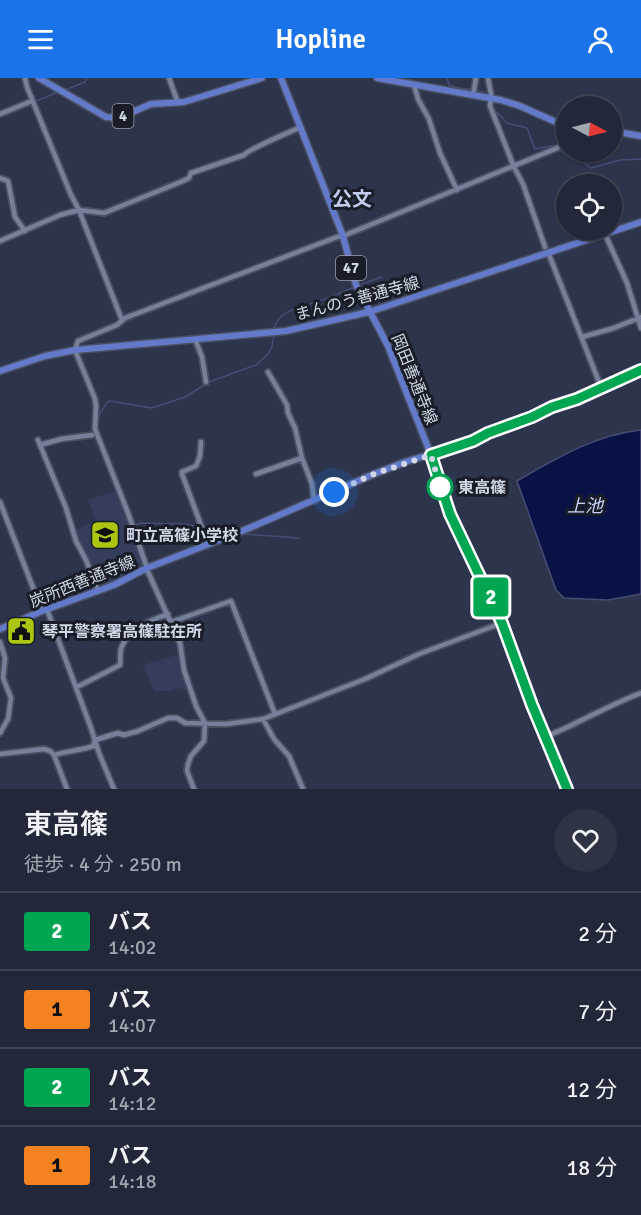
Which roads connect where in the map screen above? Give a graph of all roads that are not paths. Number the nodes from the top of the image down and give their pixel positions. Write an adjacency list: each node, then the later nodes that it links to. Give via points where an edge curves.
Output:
1 (25, 78): 13 (street)
2 (39, 78): 14 (main road, 4, via 106,117 118,118 152,104)
3 (169, 78): 14 (street)
4 (262, 78): 14 (main road, 4)
5 (281, 78): 17 (main road, 岡田善通寺線 / 47)
6 (378, 78): 9 (main road)
7 (476, 78): 11 (street)
8 (488, 78): 12 (street)
9 (394, 79): 10 (main road)
10 (414, 85): 11 (main road); 23 (street)
11 (473, 91): 12 (main road)
12 (491, 98): 16 (main road); 21 (street, via 490,106)
13 (32, 101): 15 (street); 24 (street)
14 (178, 103)
15 (0, 114)
16 (556, 122)
17 (301, 127): 24 (street, via 104,213); 28 (main road, 岡田善通寺線 / 47)
18 (622, 133): 19 (main road)
19 (641, 136)
20 (556, 148): 21 (street)
21 (514, 167): 23 (street); 32 (street)
22 (0, 178): 27 (street, via 8,181 15,217)
23 (457, 190): 28 (street)
24 (79, 210): 27 (street); 35 (street)
25 (641, 222): 26 (main road, まんのう善通寺線)
26 (622, 228)
27 (25, 231): 31 (street)
28 (343, 236): 33 (main road, 岡田善通寺線 / 47, via 356,285); 35 (street)
29 (583, 240): 32 (main road, まんのう善通寺線)
30 (608, 240): 34 (street)
31 (0, 241)
32 (546, 250): 33 (main road, まんのう善通寺線); 37 (street)
33 (369, 312): 38 (main road, まんのう善通寺線, via 286,331); 47 (main road, 岡田善通寺線 / 47, via 388,346)
34 (639, 318): 36 (street); 37 (street)
35 (122, 320): 39 (street, via 78,341)
36 (641, 328)
37 (582, 337): 44 (street)
38 (194, 338): 39 (main road, まんのう善通寺線); 43 (street)
39 (75, 350): 41 (main road, まんのう善通寺線); 53 (street, via 95,399 95,429)
40 (641, 370): 44 (main road, 炭所西善通寺線)
41 (0, 372)
42 (268, 372): 48 (street, via 287,405)
43 (206, 382)
44 (602, 387): 47 (main road, 炭所西善通寺線)
45 (92, 435): 54 (street, via 39,443)
46 (201, 442): 52 (street, via 196,466 182,474)
47 (431, 455): 50 (main road, 炭所西善通寺線, via 374,474); 58 (main road, 岡田善通寺線 / 47, via 450,514)
48 (302, 458): 49 (street); 50 (street)
49 (256, 474)
50 (314, 501): 52 (main road, 炭所西善通寺線)
51 (0, 502): 55 (street)
52 (208, 544): 53 (main road, 炭所西善通寺線)
53 (148, 570): 54 (main road, 炭所西善通寺線); 56 (street)
54 (98, 591): 55 (main road, 炭所西善通寺線)
55 (45, 611): 59 (main road, 炭所西善通寺線); 61 (street)
56 (168, 614): 57 (street); 61 (street, via 146,622 128,638 121,647 120,665)
57 (171, 622): 63 (street, via 231,601); 65 (street, via 196,706)
58 (502, 623): 63 (street); 67 (main road, 岡田善通寺線 / 47)
59 (0, 629)
60 (0, 642): 66 (street, via 5,658 3,678 11,698 8,719)
61 (76, 687): 68 (street)
62 (641, 693): 67 (street)
63 (275, 714): 64 (street)
64 (263, 719): 65 (street); 74 (street, via 274,740 289,756)
65 (205, 723): 68 (street, via 168,718 138,731); 73 (street, via 204,741 191,756 186,771)
66 (0, 733)
67 (545, 737): 75 (main road, 岡田善通寺線 / 47)
68 (95, 740): 70 (street, via 94,746); 72 (street)
69 (0, 754): 70 (street, via 44,749)
70 (54, 754): 71 (street)
71 (67, 789)
72 (114, 789)
73 (194, 789)
74 (303, 789)
75 (567, 789)

